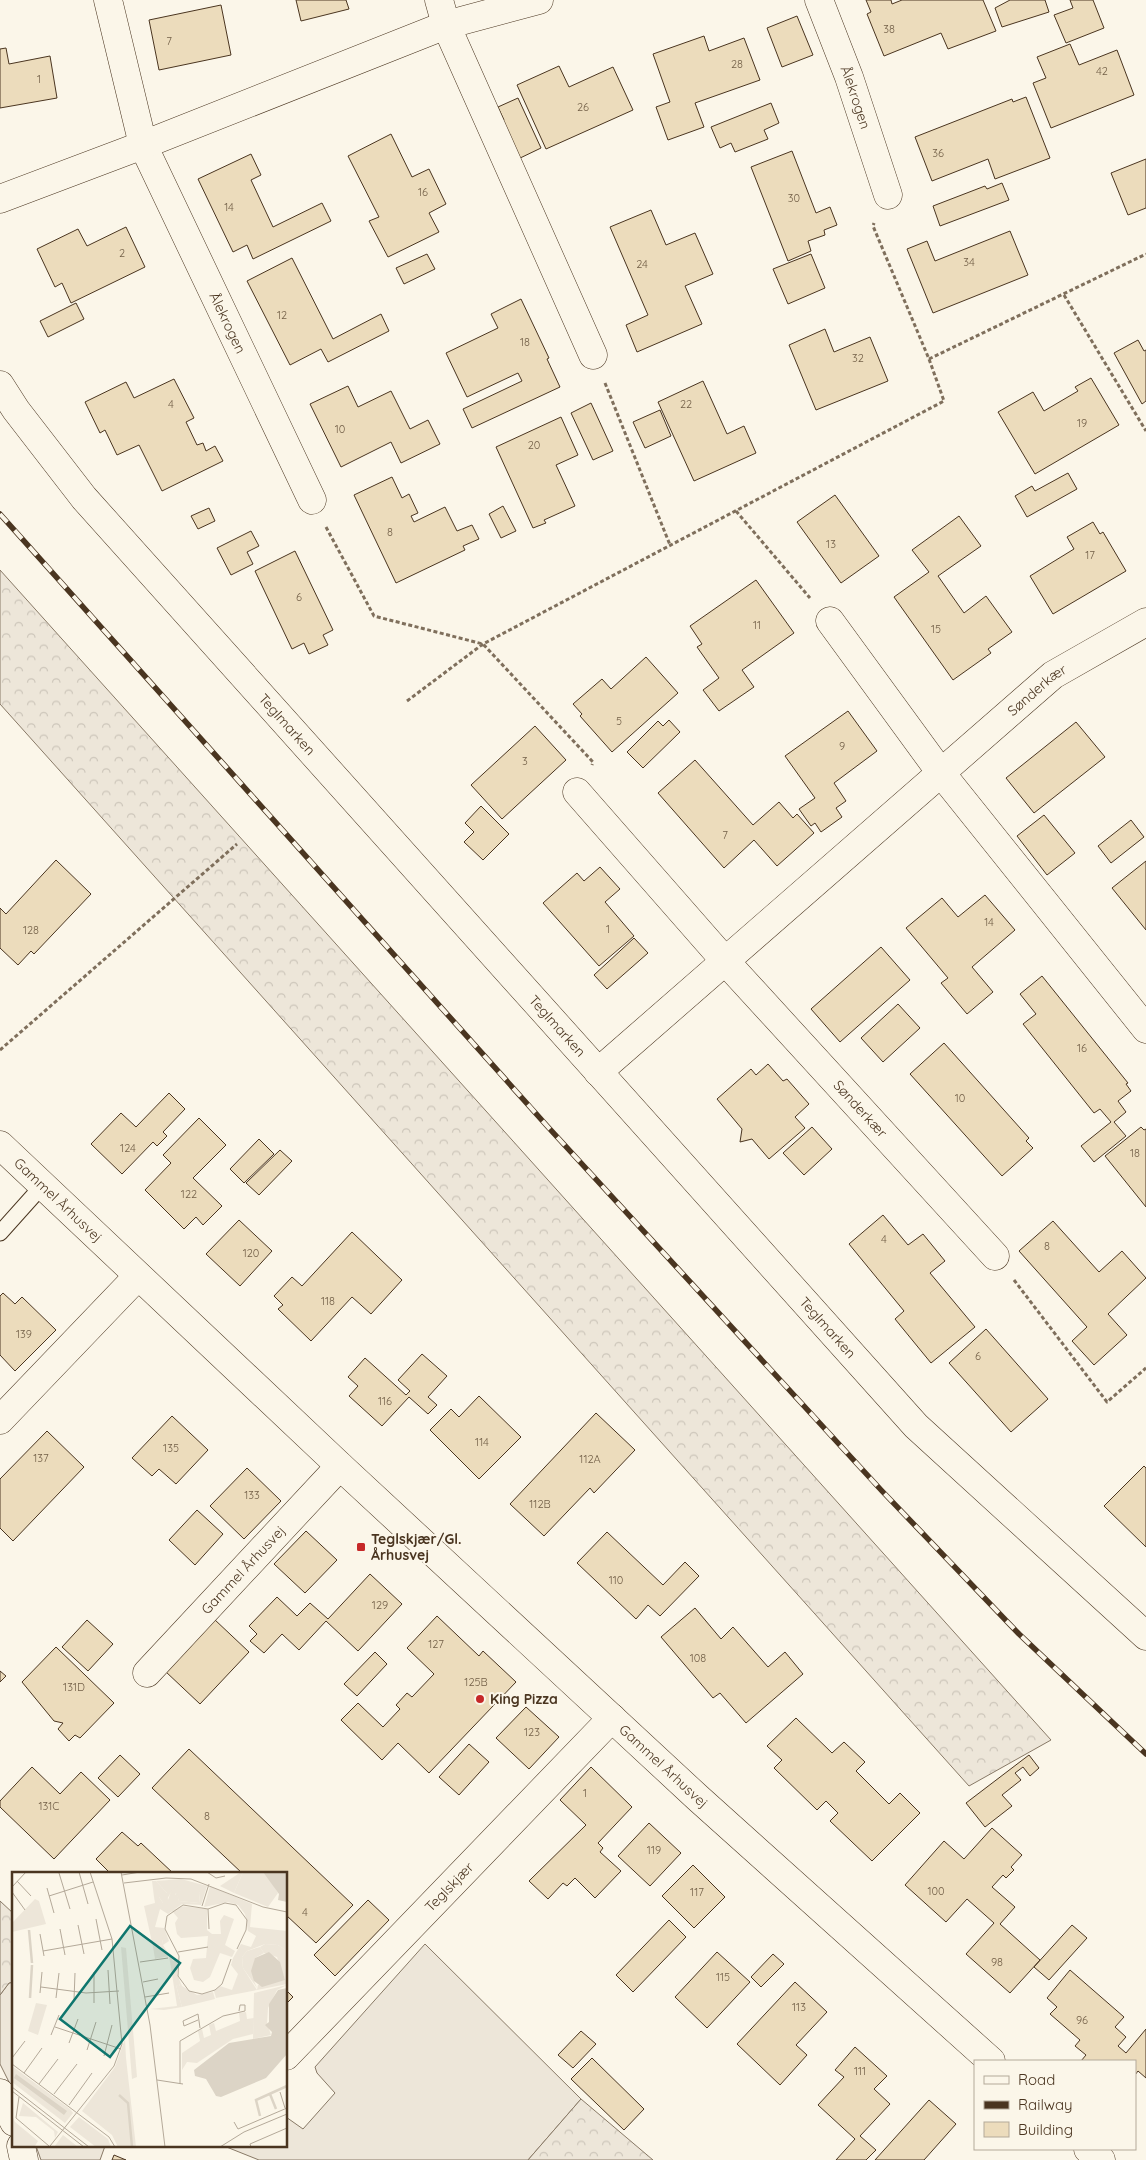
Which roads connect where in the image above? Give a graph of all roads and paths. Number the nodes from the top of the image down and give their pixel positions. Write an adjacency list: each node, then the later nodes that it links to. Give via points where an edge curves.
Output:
1 (108, 0): 5 (street, Ålekrogen)
2 (539, 0): 4 (street)
3 (819, 0): 6 (street, Ålekrogen)
4 (443, 13): 5 (street); 10 (street)
5 (142, 145): 7 (street); 14 (street, Ålekrogen)
6 (888, 195): 11 (path, via 873,226)
7 (0, 199)
8 (1146, 254): 9 (path)
9 (1064, 295): 11 (path); 13 (path)
10 (593, 355): 16 (path)
11 (929, 359): 15 (path, via 944,401)
12 (0, 385): 27 (street, Teglmarken, via 84,498)
13 (1146, 430)
14 (312, 500): 19 (path, via 374,616)
15 (736, 511): 16 (path); 17 (path)
16 (670, 545): 19 (path)
17 (830, 622): 21 (street)
18 (1146, 622): 21 (street, Sønderkær, via 1053,675)
19 (483, 644): 20 (path); 22 (path, via 593,762)
20 (407, 701)
21 (941, 774): 24 (street, Sønderkær); 25 (street)
22 (578, 792): 24 (street, Sønderkær)
23 (237, 844): 26 (path)
24 (726, 962): 27 (street, Sønderkær); 31 (street, Sønderkær)
25 (1146, 1029)
26 (0, 1050)
27 (598, 1072): 36 (street, Teglmarken, via 916,1426)
28 (0, 1146): 29 (street, Gammel Århusvej)
29 (43, 1185): 30 (lane); 32 (street, Gammel Århusvej)
30 (0, 1233)
31 (995, 1256): 33 (path, via 1107,1402)
32 (138, 1276): 34 (street); 35 (street, Gammel Århusvej)
33 (1146, 1368)
34 (0, 1420)
35 (340, 1466): 37 (street, Gammel Århusvej); 38 (street, Gammel Århusvej)
36 (1146, 1636)
37 (148, 1673)
38 (612, 1718): 39 (street, Teglskjær); 40 (street, Gammel Århusvej)
39 (288, 2054)
40 (990, 2060)
41 (0, 2093): 42 (street)
42 (12, 2118)
43 (1089, 2150): 44 (street)
44 (1101, 2160)

